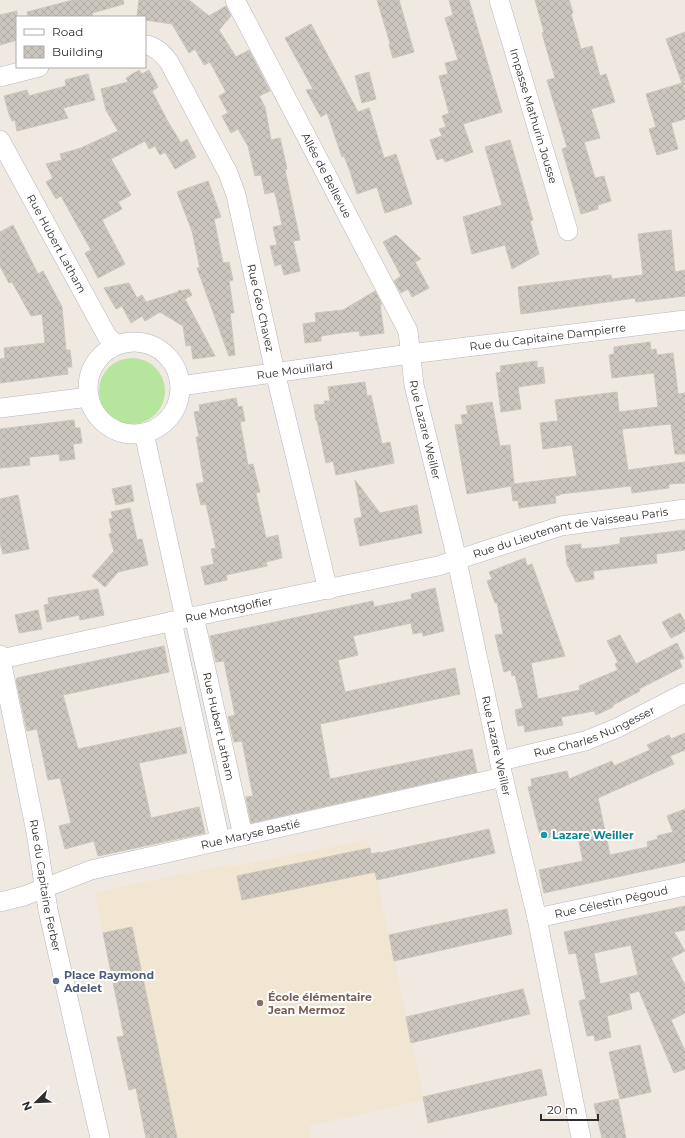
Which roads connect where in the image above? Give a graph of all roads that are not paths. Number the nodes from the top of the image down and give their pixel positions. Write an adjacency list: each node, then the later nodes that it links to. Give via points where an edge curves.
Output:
1 (235, 0): 10 (street, Allée de Bellevue, via 408,331)
2 (499, 0): 7 (street, Impasse Mathurin Jousse)
3 (148, 45): 11 (street, Rue Géo Chavez, via 169,62 228,173 236,195)
4 (35, 68): 5 (street)
5 (0, 77)
6 (0, 140): 9 (street, Rue Hubert Latham, via 107,336)
7 (568, 231)
8 (685, 320): 10 (street, Rue du Capitaine Dampierre)
9 (116, 345): 12 (street, via 130,342 145,343 158,349 169,358 177,371); 13 (street, via 103,354 93,366 88,381)
10 (410, 354): 11 (street, Rue Mouillard); 17 (street, Rue Lazare Weiller, via 414,385)
11 (275, 372): 12 (street, Rue Mouillard); 18 (street, Rue Géo Chavez)
12 (180, 386): 15 (street, via 176,406 170,416 164,423)
13 (89, 397): 14 (street); 15 (street, via 100,419 109,427 120,432)
14 (0, 408)
15 (144, 433): 19 (street, Rue Hubert Latham)
16 (685, 509): 17 (street, Rue du Lieutenant de Vaisseau Paris, via 561,526)
17 (457, 560): 18 (street, Rue Montgolfier); 22 (street, Rue Lazare Weiller)
18 (328, 590): 19 (street, Rue Montgolfier)
19 (184, 618): 20 (street, Rue Montgolfier); 23 (street, Rue Hubert Latham); 24 (street, Rue Hubert Latham)
20 (0, 657): 26 (street, Rue du Capitaine Ferber, via 36,832)
21 (685, 693): 22 (street, Rue Charles Nungesser, via 617,728)
22 (502, 769): 23 (street, Rue Maryse Bastié); 28 (street, Rue Lazare Weiller)
23 (243, 836): 24 (street, Rue Maryse Bastié)
24 (220, 840): 26 (street, Rue Maryse Bastié, via 90,870)
25 (685, 886): 28 (street, Rue Célestin Pégoud)
26 (44, 888): 27 (street, Rue Maryse Bastié); 29 (street, Rue du Capitaine Ferber)
27 (0, 902)
28 (537, 918): 30 (street, Rue Lazare Weiller)
29 (100, 1138)
30 (581, 1138)

